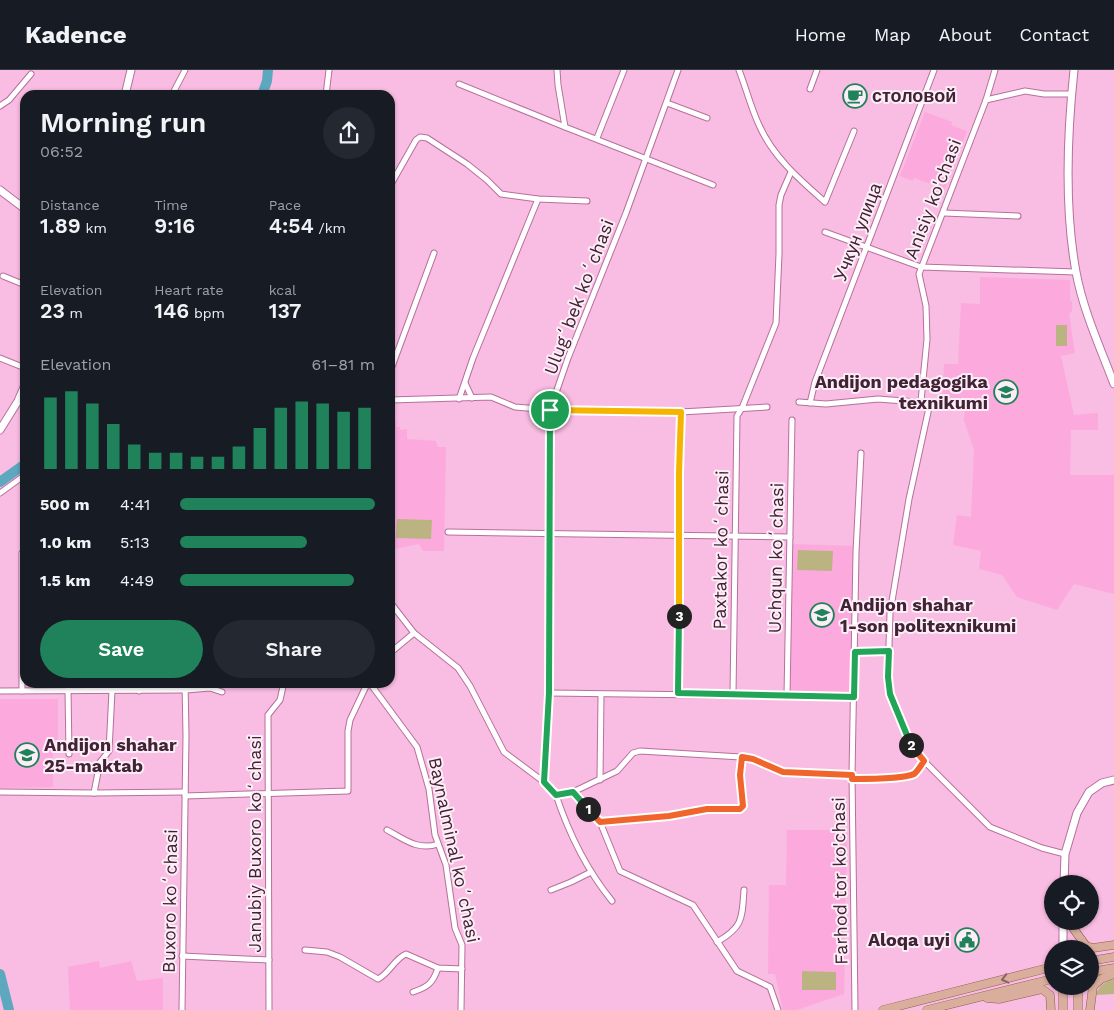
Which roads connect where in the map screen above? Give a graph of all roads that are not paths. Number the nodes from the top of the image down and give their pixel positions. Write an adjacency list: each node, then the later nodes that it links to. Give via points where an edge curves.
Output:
1 (131, 70): 15 (street)
2 (185, 70): 16 (street)
3 (329, 70): 17 (street)
4 (557, 70): 23 (street)
5 (624, 70): 25 (street)
6 (678, 70): 20 (street, Ulugʻbek koʻchasi)
7 (739, 70): 27 (street, via 760,127)
8 (817, 70): 14 (street)
9 (934, 70): 37 (street, Учкун улица)
10 (995, 70): 19 (street, Anisiy ko'chasi)
11 (1074, 70): 18 (street)
12 (31, 74): 21 (street)
13 (459, 84): 23 (street)
14 (810, 88)
15 (126, 90)
16 (175, 90)
17 (327, 90)
18 (1071, 94): 19 (street, via 1026,91); 40 (street, via 1068,170)
19 (986, 100): 34 (street, Anisiy ko'chasi)
20 (666, 103): 22 (street); 26 (street, Ulugʻbek koʻchasi)
21 (0, 106)
22 (707, 118)
23 (565, 127): 25 (street)
24 (854, 131): 27 (street, via 825,202)
25 (597, 138): 26 (street)
26 (646, 159): 29 (street); 57 (street, Ulugʻbek koʻchasi)
27 (791, 172): 56 (street, Paxtakor koʻchasi, via 778,205 776,322)
28 (395, 177): 31 (street, via 416,140 427,138 466,164 501,194)
29 (713, 185)
30 (0, 190): 33 (street)
31 (538, 199): 32 (street); 46 (street)
32 (587, 201)
33 (20, 204)
34 (944, 213): 35 (street); 39 (street, Anisiy ko'chasi)
35 (1018, 216)
36 (825, 232): 37 (street)
37 (867, 246): 39 (street); 54 (street, Учкун улица)
38 (434, 253): 44 (street)
39 (921, 268): 40 (street); 52 (street, Anisiy ko'chasi, via 919,274 926,306 927,338)
40 (1076, 272): 47 (street)
41 (3, 276): 42 (street)
42 (20, 283)
43 (0, 358): 45 (street)
44 (395, 358)
45 (20, 366)
46 (465, 381): 49 (street); 50 (street)
47 (1114, 384)
48 (20, 396): 60 (street)
49 (459, 398): 50 (street); 51 (street)
50 (472, 398): 57 (street, via 491,397 514,408)
51 (395, 400)
52 (921, 401): 54 (street, via 878,399); 72 (street, via 928,401 931,405 895,577)
53 (799, 402): 54 (street)
54 (810, 403)
55 (767, 407): 56 (street)
56 (742, 408): 58 (street); 67 (street, Paxtakor koʻchasi, via 737,416)
57 (550, 410): 58 (street); 65 (street, Ulugʻbek koʻchasi)
58 (681, 412): 66 (street)
59 (792, 420): 68 (street, Uchqun koʻchasi)
60 (0, 430)
61 (861, 453): 73 (street, Farhod tor ko'chasi)
62 (20, 479): 63 (street)
63 (0, 494)
64 (448, 532): 65 (street)
65 (550, 533): 66 (street); 85 (street, Ulugʻbek koʻchasi)
66 (679, 535): 67 (street); 86 (street)
67 (735, 536): 68 (street); 87 (street, Paxtakor koʻchasi)
68 (790, 537): 89 (street, Uchqun koʻchasi)
69 (395, 608): 70 (street)
70 (414, 633): 71 (street); 97 (street, via 458,668 504,752)
71 (395, 649)
72 (889, 651): 73 (street); 93 (street, via 890,694 913,750)
73 (855, 652): 90 (street, Farhod tor ko'chasi)
74 (283, 688): 102 (street, Janubiy Buxoro koʻchasi, via 280,700 268,716)
75 (365, 688): 102 (street, via 348,731 348,791)
76 (373, 688): 106 (street, Baynalminal koʻchasi, via 417,747 429,789)
77 (68, 690): 78 (street); 81 (street); 91 (street)
78 (88, 690): 82 (street)
79 (186, 690): 83 (street); 84 (street, via 210,688); 101 (street, Buxoro koʻchasi)
80 (0, 691): 81 (street)
81 (22, 691)
82 (112, 691): 83 (street); 100 (street, via 109,751 100,762)
83 (139, 691)
84 (222, 692)
85 (549, 693): 88 (street); 97 (street, Ulugʻbek koʻchasi)
86 (678, 693): 87 (street); 88 (street)
87 (733, 694): 89 (street)
88 (601, 695): 95 (street)
89 (787, 696): 90 (street)
90 (854, 697): 94 (street, Farhod tor ko'chasi)
91 (69, 754)
92 (742, 757): 94 (street, via 783,772); 95 (street, via 632,752 616,771); 104 (street, via 742,808)
93 (924, 761): 94 (street, via 911,774 880,779); 107 (street, via 990,827)
94 (852, 777): 136 (street, Farhod tor ko'chasi)
95 (600, 780): 99 (street)
96 (1114, 780): 107 (street, via 1089,792 1077,813)
97 (544, 782): 103 (street)
98 (0, 792): 100 (street)
99 (573, 792): 103 (street); 104 (street)
100 (94, 793): 101 (street)
101 (185, 794): 102 (street); 117 (street, Buxoro koʻchasi)
102 (269, 794): 119 (street, Janubiy Buxoro koʻchasi)
103 (556, 795): 108 (street, via 573,841)
104 (600, 822): 114 (street, via 620,871 693,905)
105 (387, 830): 106 (street, via 412,844 430,847)
106 (438, 844): 123 (street, Baynalminal koʻchasi, via 446,865 455,928 462,946)
107 (1064, 854): 109 (street)
108 (591, 872): 110 (street); 112 (street)
109 (1064, 875)
110 (551, 890)
111 (744, 890): 114 (street, via 743,911 737,928)
112 (612, 901)
113 (1074, 930): 115 (main road, via 1086,946)
114 (717, 942): 135 (street, via 737,971 770,987)
115 (1114, 945)
116 (305, 950): 121 (street, via 340,957 378,979 406,954)
117 (182, 956): 119 (street); 132 (street, Buxoro koʻchasi)
118 (1114, 957): 120 (main road)
119 (269, 960): 133 (street, Janubiy Buxoro koʻchasi)
120 (1099, 960)
121 (438, 968): 123 (street); 128 (street, via 434,980)
122 (1114, 968): 125 (main road)
123 (462, 969): 134 (street, Baynalminal koʻchasi)
124 (1044, 969): 137 (main road, one-way to 137)
125 (1099, 970)
126 (1114, 974): 142 (main road, via 1093,986)
127 (1044, 981): 131 (main road)
128 (413, 992)
129 (1063, 995): 140 (main road)
130 (1078, 995): 141 (main road)
131 (978, 998): 138 (main road); 139 (main road, via 999,999 1042,989 1050,995)
132 (182, 1010)
133 (269, 1010)
134 (461, 1010)
135 (778, 1010)
136 (855, 1010)
137 (883, 1010)
138 (927, 1010)
139 (1051, 1010)
140 (1063, 1010)
141 (1078, 1010)
142 (1090, 1010)

